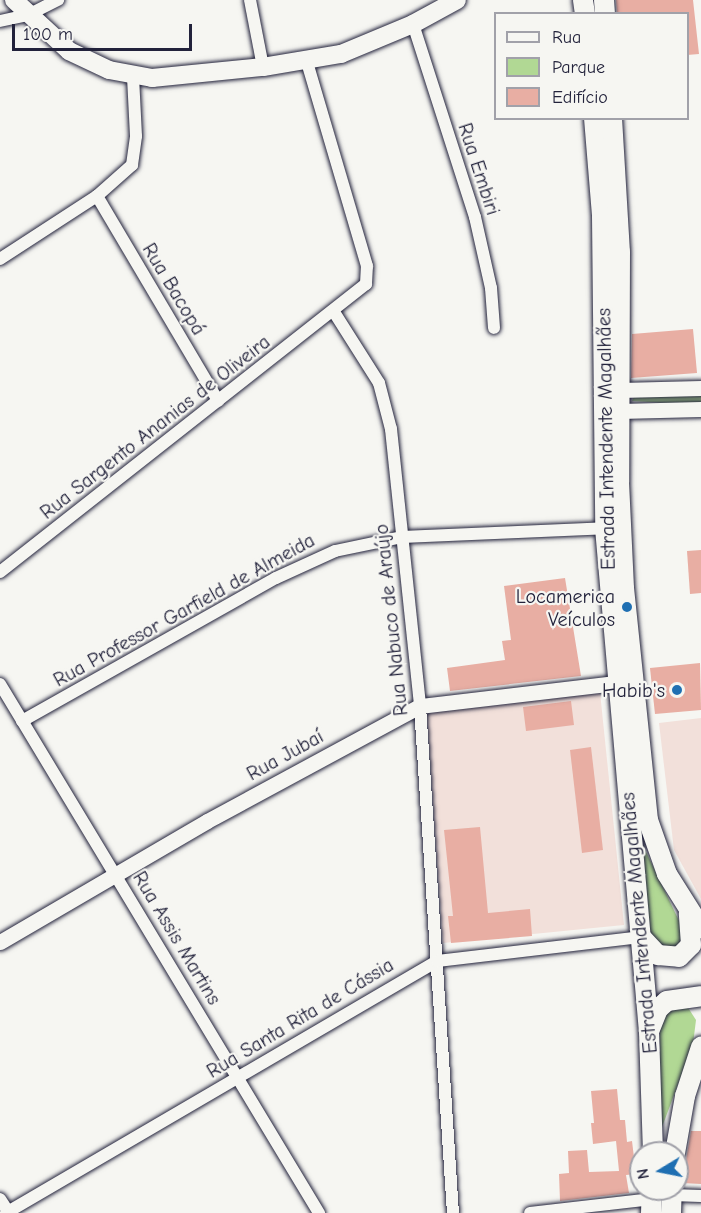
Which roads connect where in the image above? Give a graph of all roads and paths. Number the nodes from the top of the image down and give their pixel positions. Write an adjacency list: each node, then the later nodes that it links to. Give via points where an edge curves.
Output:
1 (14, 0): 5 (main road)
2 (58, 0): 5 (street)
3 (250, 0): 9 (street)
4 (457, 0): 7 (main road)
5 (28, 15): 6 (street); 10 (main road, via 69,51)
6 (0, 21)
7 (413, 24): 8 (main road, via 369,45); 16 (street, Rua Embiri, via 475,217 489,278)
8 (307, 62): 9 (main road); 15 (street, via 368,271 362,288)
9 (262, 68): 10 (main road, via 175,77)
10 (133, 76): 13 (street, via 136,136 132,165)
11 (594, 120): 22 (main road, Estrada Intendente Magalhães, via 602,216)
12 (612, 120): 18 (main road, Estrada Intendente Magalhães, via 620,252)
13 (97, 196): 14 (street); 19 (street, Rua Bacopá)
14 (0, 259)
15 (334, 312): 19 (street, Rua Sargento Ananias de Oliveira); 23 (street, Rua Nabuco de Araújo, via 369,365 385,399)
16 (494, 328)
17 (701, 388): 18 (street)
18 (620, 390): 21 (main road, Estrada Intendente Magalhães)
19 (218, 401): 24 (street, Rua Sargento Ananias de Oliveira)
20 (701, 409): 21 (street)
21 (619, 411): 30 (main road, Estrada Intendente Magalhães, via 624,588 648,820 667,874)
22 (605, 528): 23 (street, Rua Professor Garfield de Almeida); 25 (main road, Estrada Intendente Magalhães)
23 (402, 537): 27 (street, Rua Nabuco de Araújo); 28 (street, Rua Professor Garfield de Almeida, via 357,543 301,566)
24 (0, 572)
25 (617, 683): 27 (street, Rua Jubaí); 33 (main road, Estrada Intendente Magalhães)
26 (0, 684): 28 (street, Rua Assis Martins)
27 (420, 706): 29 (street, Rua Jubaí, via 207,821); 35 (street, Rua Nabuco de Araújo)
28 (22, 721): 29 (street, Rua Assis Martins)
29 (117, 876): 34 (street, Rua Jubaí); 39 (street, Rua Assis Martins)
30 (686, 901): 31 (main road); 32 (main road, Estrada Intendente Magalhães); 33 (main road, via 693,933 686,953 668,959 658,955)
31 (701, 918)
32 (701, 928)
33 (641, 937): 35 (street, Rua Santa Rita de Cássia); 37 (main road, Estrada Intendente Magalhães)
34 (0, 942)
35 (437, 961): 39 (street, Rua Santa Rita de Cássia); 46 (street, Rua Nabuco de Araújo)
36 (701, 996): 37 (main road, via 667,1001 658,1009)
37 (649, 1032): 40 (main road, Estrada Intendente Magalhães)
38 (701, 1047): 41 (main road, via 685,1096)
39 (238, 1078): 44 (street, Rua Santa Rita de Cássia); 45 (street, Rua Assis Martins)
40 (653, 1141)
41 (677, 1141)
42 (0, 1199): 44 (street)
43 (643, 1201): 47 (street)
44 (7, 1213)
45 (319, 1213)
46 (453, 1213)
47 (530, 1213)

